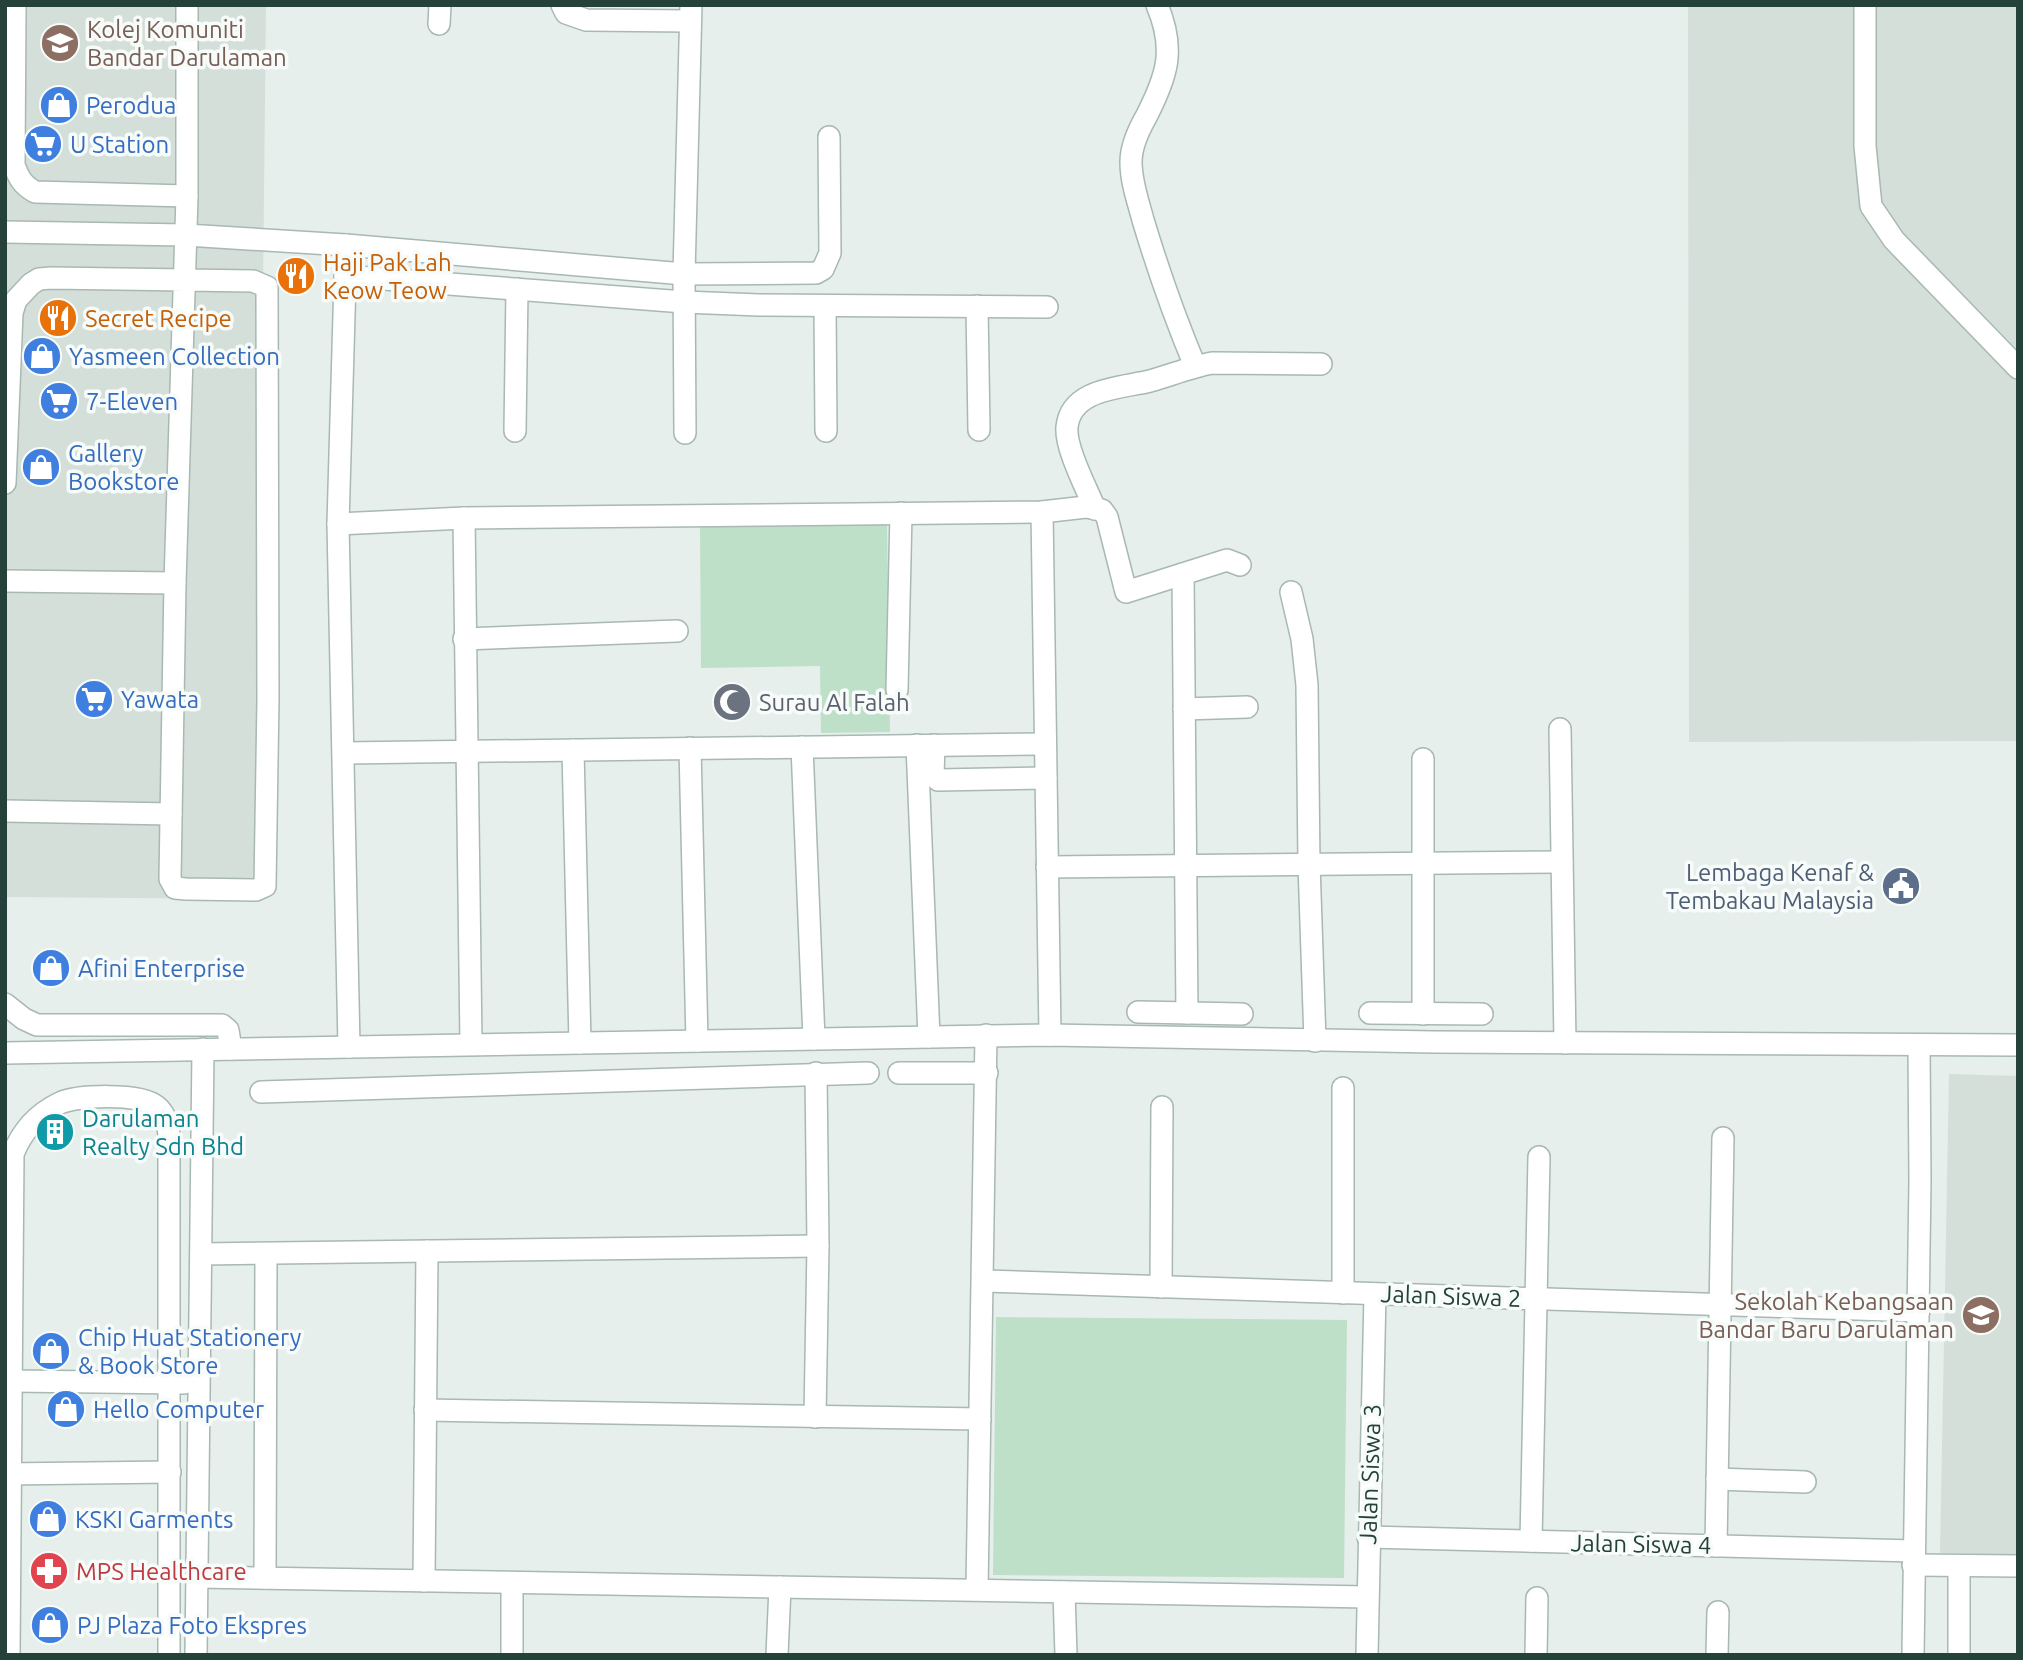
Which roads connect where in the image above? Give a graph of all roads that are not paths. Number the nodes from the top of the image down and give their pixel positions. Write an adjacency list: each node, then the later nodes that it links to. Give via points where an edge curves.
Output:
1 (15, 5): 8 (street, via 14,166 25,186 35,192)
2 (187, 5): 8 (street)
3 (562, 5): 6 (street, via 566,13 586,20)
4 (1157, 5): 21 (street, via 1168,43 1167,70 1135,139 1132,171 1156,263)
5 (1865, 5): 22 (street, via 1865,146 1871,206 1894,240)
6 (690, 13): 12 (street)
7 (829, 137): 12 (street, via 830,253 823,269 816,273)
8 (187, 196): 10 (street)
9 (5, 232): 10 (street)
10 (186, 235): 11 (street); 14 (street)
11 (346, 245): 12 (street); 13 (street)
12 (684, 274): 16 (street)
13 (345, 276): 15 (street); 32 (street)
14 (184, 281): 27 (street, via 51,278 40,279 22,292 12,313); 36 (street); 54 (street, via 253,281 267,287 265,886 256,890 175,888 170,879)
15 (517, 289): 16 (street); 24 (street)
16 (684, 302): 17 (street); 26 (street)
17 (825, 306): 18 (street); 25 (street)
18 (977, 306): 19 (street); 23 (street)
19 (1047, 307)
20 (1321, 364): 21 (street)
21 (1195, 366): 28 (street, via 1107,389 1086,398 1072,411 1067,428 1071,448)
22 (2018, 368)
23 (979, 430)
24 (515, 431)
25 (826, 431)
26 (685, 433)
27 (5, 483)
28 (1095, 509): 29 (street); 34 (street, via 1107,517 1126,592)
29 (1042, 512): 30 (street); 44 (street)
30 (901, 513): 31 (street); 40 (street)
31 (464, 518): 32 (street); 39 (street)
32 (338, 524): 50 (street)
33 (1240, 565): 34 (street, via 1227,560)
34 (1183, 574): 42 (street)
35 (5, 581): 36 (street)
36 (175, 583): 54 (street)
37 (1291, 592): 57 (street, via 1303,639 1307,685)
38 (677, 631): 39 (street)
39 (464, 639): 49 (street)
40 (897, 690)
41 (1247, 707): 42 (street)
42 (1184, 709): 58 (street)
43 (1560, 729): 55 (street)
44 (1045, 744): 45 (street); 52 (street)
45 (925, 745): 46 (street); 52 (street, via 938,780); 70 (street)
46 (802, 747): 47 (street); 71 (street)
47 (690, 748): 48 (street); 72 (street)
48 (573, 750): 49 (street); 74 (street)
49 (466, 752): 50 (street); 76 (street)
50 (344, 753): 79 (street)
51 (1423, 759): 56 (street)
52 (1046, 778): 59 (street)
53 (5, 811): 54 (street)
54 (171, 814)
55 (1562, 862): 56 (street); 75 (street)
56 (1423, 863): 57 (street); 65 (street)
57 (1309, 864): 58 (street); 73 (street)
58 (1186, 866): 59 (street); 62 (street)
59 (1047, 867): 69 (street)
60 (5, 1004): 67 (street, via 37,1025)
61 (1138, 1012): 62 (street)
62 (1187, 1013): 64 (street)
63 (1370, 1013): 65 (street)
64 (1242, 1014)
65 (1423, 1014): 66 (street)
66 (1482, 1014)
67 (66, 1025): 81 (street, via 222,1025 228,1030); 82 (street)
68 (986, 1035): 69 (street); 70 (street); 87 (street)
69 (1050, 1035): 73 (street)
70 (929, 1037): 71 (street)
71 (814, 1038): 72 (street)
72 (697, 1041): 74 (street)
73 (1315, 1041): 75 (street)
74 (580, 1043): 76 (street)
75 (1565, 1043): 77 (street)
76 (471, 1044): 79 (street)
77 (1919, 1045): 78 (street); 103 (street)
78 (2018, 1045)
79 (349, 1047): 81 (street)
80 (203, 1049): 81 (street); 82 (street); 96 (street)
81 (231, 1049)
82 (66, 1052): 83 (street)
83 (5, 1053)
84 (816, 1073): 85 (street); 89 (street); 93 (street)
85 (868, 1073)
86 (900, 1073): 87 (street)
87 (987, 1073): 97 (street)
88 (1343, 1088): 99 (street)
89 (261, 1092)
90 (1162, 1107): 98 (street)
91 (1723, 1138): 102 (street)
92 (1539, 1157): 101 (street)
93 (818, 1246): 94 (street); 108 (street)
94 (427, 1251): 95 (street); 107 (street)
95 (265, 1254): 96 (street); 121 (street)
96 (201, 1255): 106 (street)
97 (984, 1281): 98 (street, Jalan Siswa 2); 109 (street)
98 (1161, 1287): 99 (street, Jalan Siswa 2)
99 (1343, 1293): 100 (street, Jalan Siswa 2)
100 (1375, 1294): 101 (street, Jalan Siswa 2); 114 (street, Jalan Siswa 3)
101 (1536, 1299): 102 (street, Jalan Siswa 2); 115 (street)
102 (1721, 1305): 103 (street, Jalan Siswa 2); 112 (street)
103 (1919, 1311): 117 (street)
104 (11, 1381): 105 (street); 105 (street, via 12,1165 18,1142 29,1125 69,1099 135,1097 159,1109 169,1135); 111 (street)
105 (170, 1383): 106 (street); 110 (street)
106 (200, 1383): 120 (street)
107 (425, 1410): 108 (street); 122 (street)
108 (815, 1417): 109 (street)
109 (980, 1419): 125 (street)
110 (170, 1472): 111 (street); 131 (street)
111 (8, 1474): 130 (street)
112 (1717, 1479): 113 (street); 116 (street)
113 (1805, 1482)
114 (1368, 1537): 115 (street, Jalan Siswa 4); 127 (street, Jalan Siswa 3)
115 (1531, 1541): 116 (street, Jalan Siswa 4)
116 (1716, 1546): 117 (street, Jalan Siswa 4)
117 (1914, 1558): 118 (street, Jalan Siswa 4); 139 (street)
118 (1959, 1566): 119 (street, Jalan Siswa 4); 140 (street)
119 (2018, 1566)
120 (197, 1577): 121 (street); 132 (street)
121 (265, 1578): 122 (street)
122 (424, 1581): 123 (street)
123 (512, 1583): 124 (street); 133 (street)
124 (780, 1587): 125 (street); 134 (street)
125 (977, 1588): 126 (street)
126 (1064, 1592): 127 (street); 135 (street)
127 (1367, 1597): 136 (street, Jalan Siswa 3)
128 (1537, 1598): 137 (street)
129 (1718, 1612): 138 (street)
130 (9, 1655)
131 (169, 1655)
132 (196, 1655)
133 (512, 1655)
134 (777, 1655)
135 (1066, 1655)
136 (1367, 1655)
137 (1536, 1655)
138 (1717, 1655)
139 (1913, 1655)
140 (1959, 1655)

